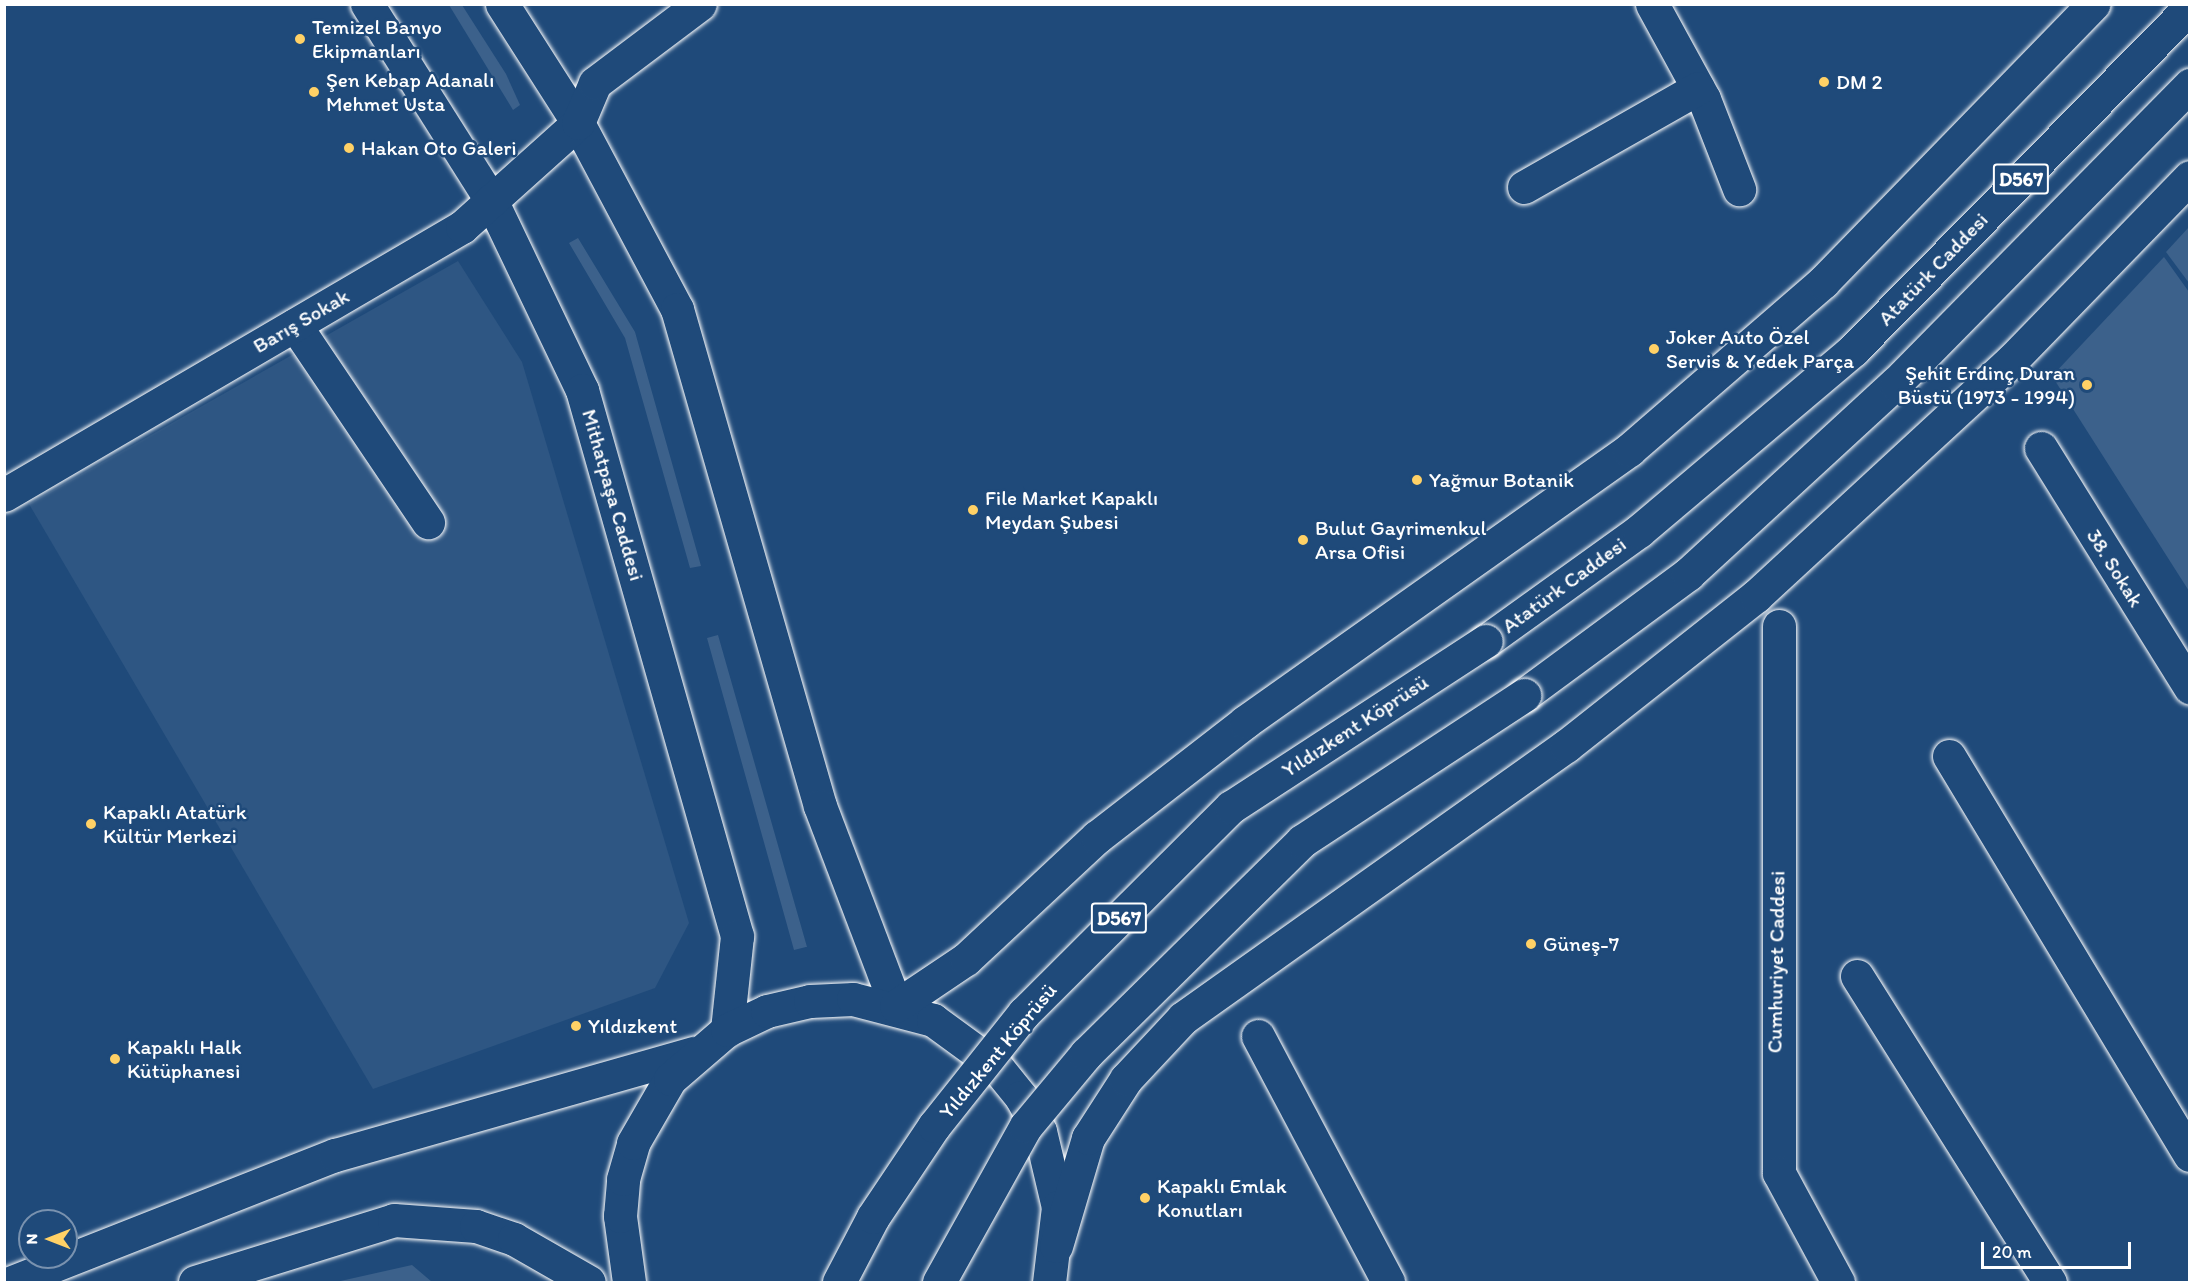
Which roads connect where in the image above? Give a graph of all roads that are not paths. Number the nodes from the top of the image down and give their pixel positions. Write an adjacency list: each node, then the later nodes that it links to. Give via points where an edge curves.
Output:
1 (367, 4): 13 (main road, Mithatpaşa Caddesi)
2 (502, 4): 9 (main road)
3 (700, 4): 9 (main road, via 595,83)
4 (1652, 4): 8 (main road)
5 (2093, 4): 23 (main road, via 1823,282 1629,450 1245,722 1097,837 966,959)
6 (2190, 7): 19 (main road, Atatürk Caddesi / D567, via 1852,350 1638,531)
7 (2190, 85): 34 (main road, D567, bridge, via 1896,383 1706,558 1524,695 1302,841 1086,1054 1026,1126)
8 (1698, 88): 11 (main road); 12 (main road)
9 (578, 123): 13 (main road, Barış Sokak); 23 (main road, via 677,309 820,806)
10 (2190, 177): 28 (main road, via 2012,360 1756,596 1566,746 1183,1018 1126,1078 1088,1138)
11 (1524, 187)
12 (1739, 189)
13 (491, 200): 14 (main road, Barış Sokak, via 462,227); 24 (main road, Mithatpaşa Caddesi, via 582,390 674,708 736,936)
14 (295, 325): 16 (main road, Barış Sokak); 17 (main road)
15 (2041, 448): 20 (main road, 38. Sokak)
16 (4, 495)
17 (428, 522)
18 (1779, 626): 37 (main road, Cumhuriyet Caddesi, via 1779,1173)
19 (1486, 641): 33 (main road, Yıldızkent Köprüsü / D567, bridge, via 1231,807 1024,1013 934,1126 873,1217)
20 (2190, 687)
21 (1949, 756): 27 (main road)
22 (1857, 976): 38 (main road)
23 (896, 1006): 24 (main road, via 810,1001); 28 (main road, via 966,1040 1021,1097 1052,1168)
24 (727, 1030): 26 (main road)
25 (1258, 1036): 36 (main road)
26 (696, 1052): 29 (main road, via 335,1155); 32 (main road, via 670,1078 633,1143 620,1216)
27 (2190, 1155)
28 (1056, 1246): 35 (main road)
29 (12, 1282)
30 (195, 1282): 31 (main road, via 394,1220 476,1226 514,1239)
31 (589, 1282)
32 (629, 1282)
33 (839, 1282)
34 (939, 1282)
35 (1049, 1282)
36 (1388, 1282)
37 (1838, 1282)
38 (2050, 1282)

